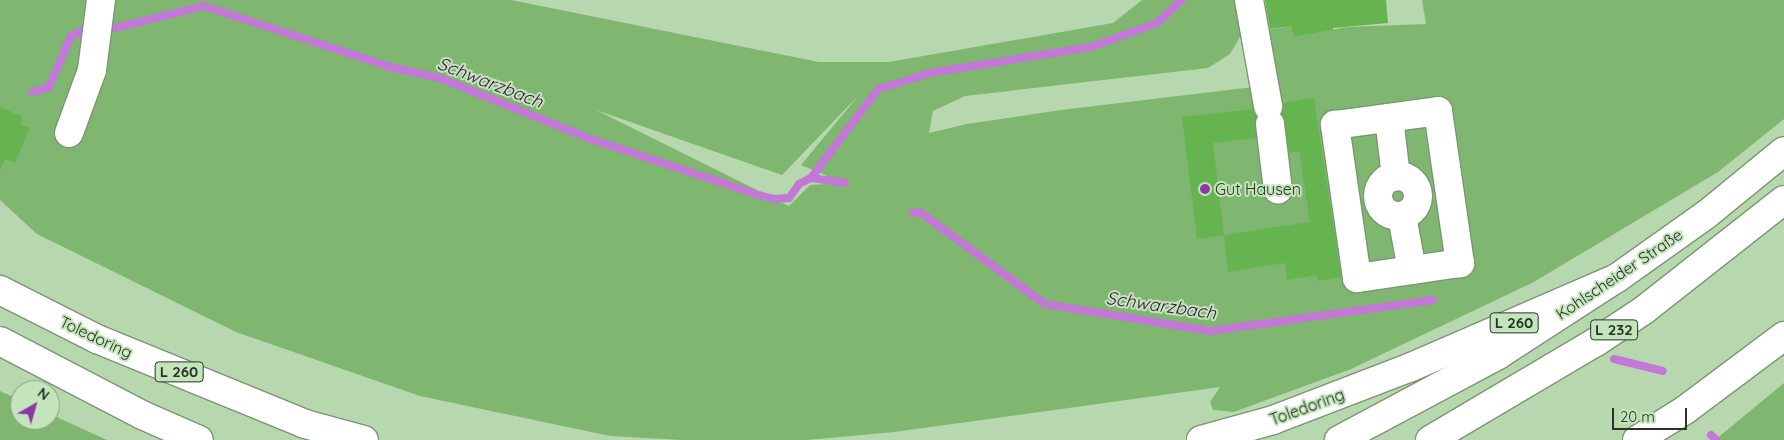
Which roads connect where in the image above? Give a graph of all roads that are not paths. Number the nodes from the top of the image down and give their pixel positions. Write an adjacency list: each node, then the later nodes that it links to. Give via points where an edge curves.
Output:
1 (100, 0): 4 (main road, via 92,70)
2 (1249, 0): 6 (main road)
3 (1389, 118): 8 (main road, via 1396,177 1381,185 1379,202 1388,214 1402,216); 8 (main road, via 1438,110 1460,263); 8 (main road, via 1335,125 1357,278)
4 (69, 133)
5 (1784, 150): 9 (main road, Kohlscheider Straße / L 232, via 1707,214)
6 (1278, 190)
7 (1784, 200): 17 (main road, L 232, via 1644,310)
8 (1412, 270)
9 (1617, 278): 15 (main road, Toledoring / L 260, via 1411,368 1273,420); 16 (main road, Kohlscheider Straße / L 232, via 1498,355)
10 (0, 290): 14 (main road, Toledoring / L 260, via 97,339 305,424)
11 (1784, 336): 18 (main road, via 1685,410)
12 (0, 341): 13 (main road, via 142,415)
13 (199, 440)
14 (364, 440)
15 (1201, 440)
16 (1339, 440)
17 (1430, 440)
18 (1637, 440)

